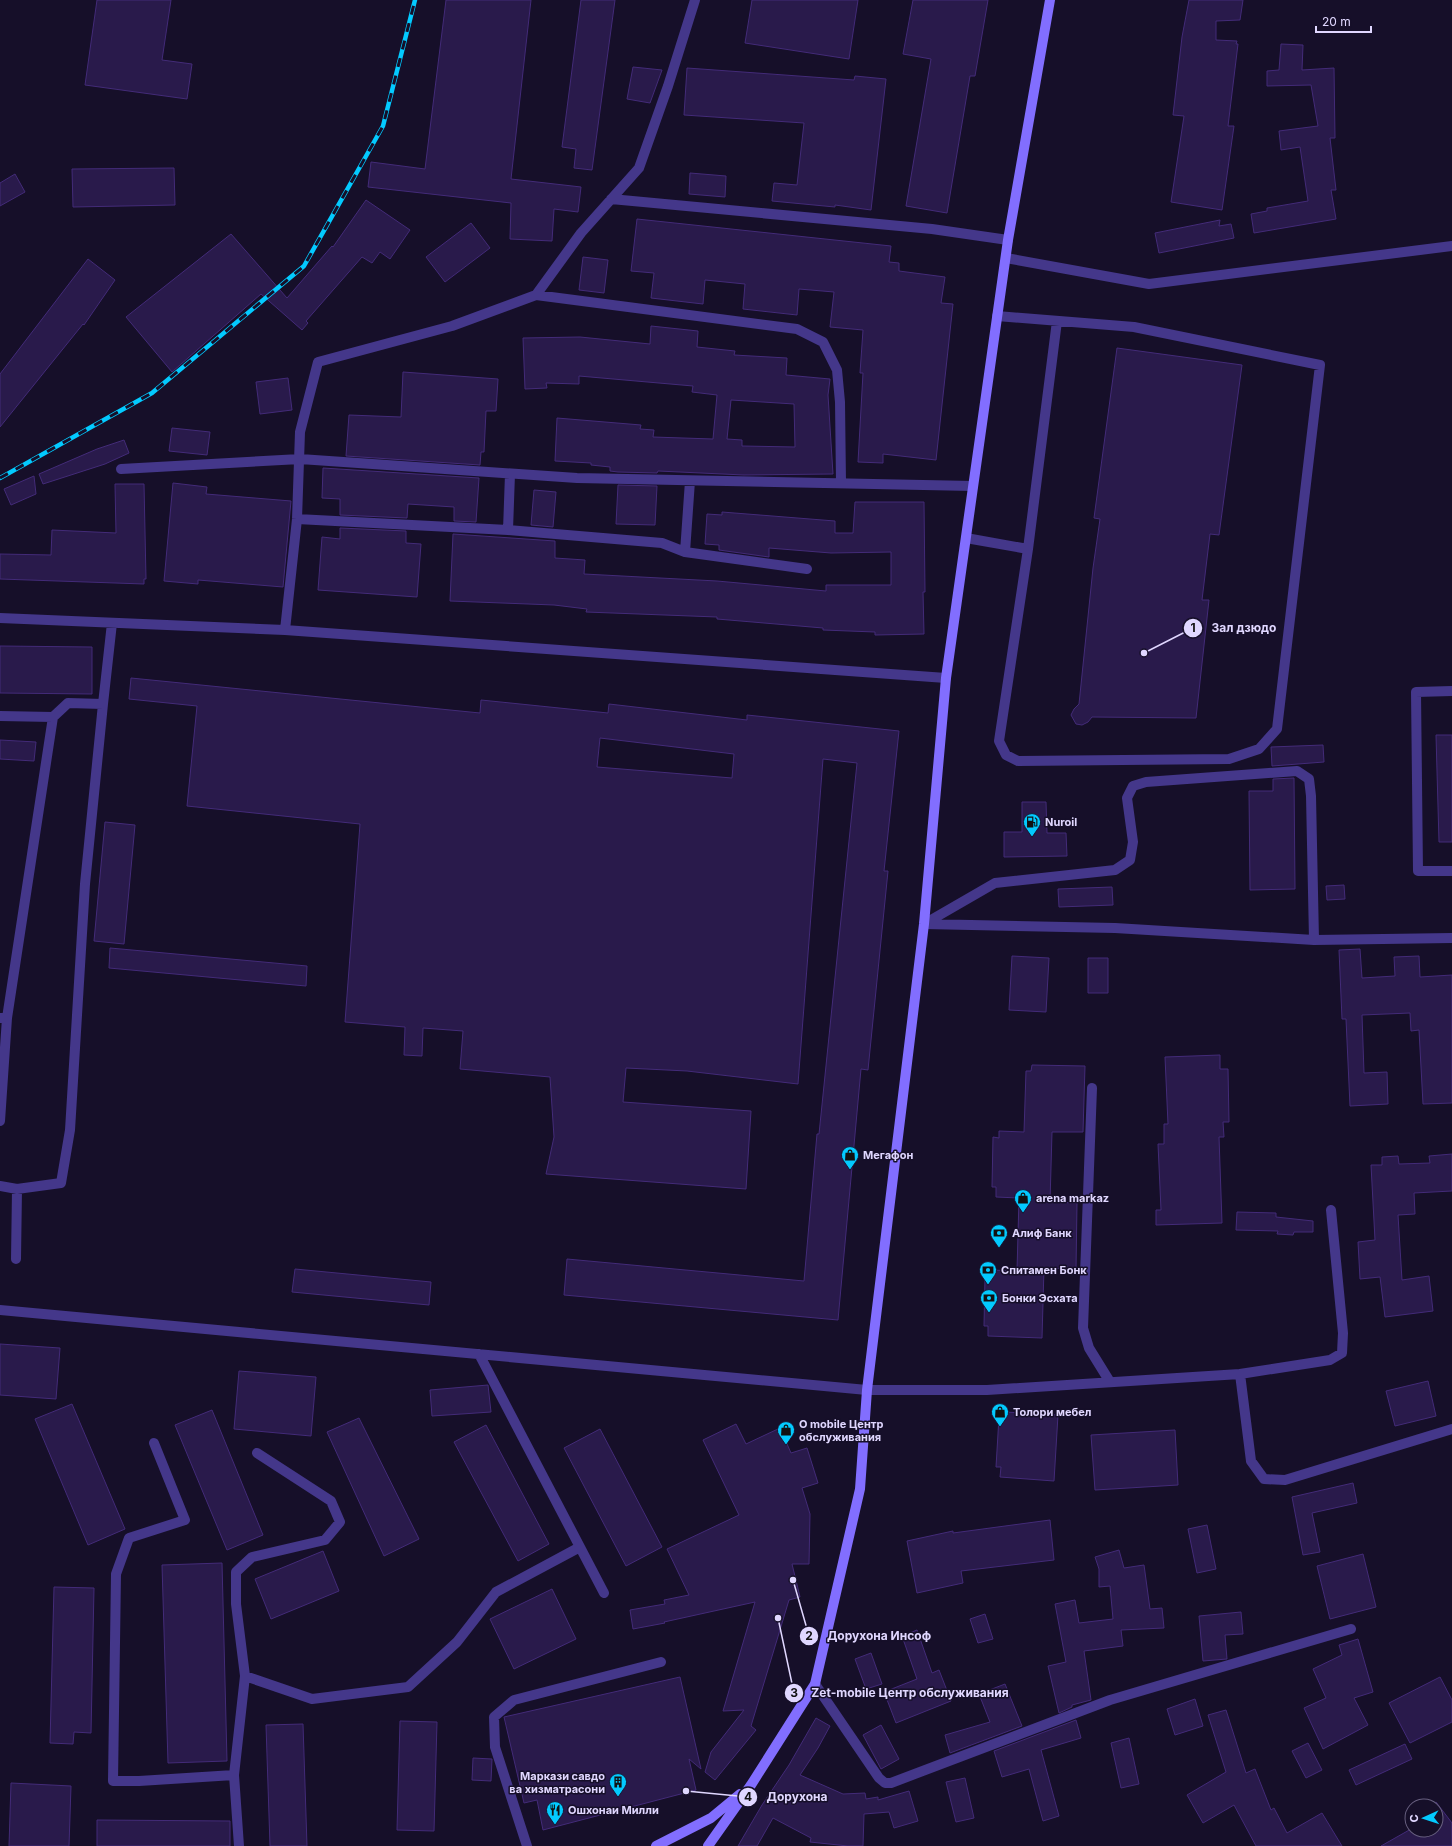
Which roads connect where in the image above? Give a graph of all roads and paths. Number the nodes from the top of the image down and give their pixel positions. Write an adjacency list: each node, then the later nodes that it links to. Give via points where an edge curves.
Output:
1 (695, 0): 3 (street, via 639,168)
2 (1050, 0): 4 (main road)
3 (612, 199): 4 (street, via 932,229); 7 (street, via 581,233)
4 (1008, 240): 6 (main road)
5 (1452, 246): 6 (street, via 1149,284)
6 (1006, 258): 8 (main road)
7 (536, 294): 10 (street, via 452,326 318,362 300,432); 14 (street, via 797,329 823,342 837,370)
8 (997, 316): 9 (street); 15 (main road)
9 (1057, 321): 19 (street); 19 (street, via 1134,327 1320,365 1277,729 1259,749 1229,759 1018,761 1006,755 999,741)
10 (300, 459): 11 (street); 12 (street); 16 (street)
11 (121, 469)
12 (510, 474): 13 (street); 17 (street)
13 (690, 481): 14 (street); 20 (street)
14 (842, 484): 15 (street)
15 (973, 486): 18 (main road)
16 (297, 518): 17 (street); 24 (street)
17 (508, 530): 20 (street, via 662,543)
18 (966, 538): 19 (street); 25 (main road)
19 (1028, 549)
20 (685, 552): 21 (street)
21 (807, 569)
22 (0, 618): 23 (street)
23 (112, 623): 24 (street); 27 (street)
24 (285, 630): 25 (street)
25 (946, 678): 31 (main road)
26 (1452, 691): 30 (street, via 1416,692 1418,871)
27 (103, 704): 29 (street, via 68,703); 38 (street, via 85,884 70,1130 61,1183)
28 (0, 716): 29 (street)
29 (53, 717): 34 (street)
30 (1452, 871)
31 (924, 924): 33 (street, via 1115,928); 33 (street, via 995,884 1115,870 1130,860 1133,842 1128,798 1133,786 1146,782 1297,771 1309,779 1311,796); 45 (main road)
32 (1452, 938): 33 (street)
33 (1314, 940)
34 (3, 1018): 36 (street)
35 (1092, 1088): 44 (street, via 1083,1328 1089,1348)
36 (0, 1121)
37 (0, 1186): 38 (street)
38 (17, 1189): 40 (street)
39 (1331, 1210): 43 (street, via 1343,1333 1342,1353 1330,1360)
40 (16, 1259)
41 (0, 1310): 42 (street)
42 (479, 1354): 45 (street); 49 (street)
43 (1240, 1374): 44 (street); 46 (street, via 1252,1461 1264,1479 1285,1480)
44 (1110, 1382): 45 (street, via 987,1390)
45 (867, 1390): 54 (main road, via 860,1490)
46 (1452, 1429)
47 (154, 1443): 55 (street, via 185,1520 129,1538 116,1574 113,1781)
48 (257, 1453): 53 (street, via 331,1501 340,1522 325,1540 252,1557 236,1572 236,1604)
49 (580, 1547): 50 (street); 53 (street, via 496,1592 457,1642 408,1687 312,1698)
50 (604, 1593)
51 (1351, 1629): 54 (street, via 1110,1700 891,1783 885,1783 879,1778)
52 (661, 1662): 58 (street, via 514,1700 494,1717 495,1747)
53 (245, 1676): 55 (street)
54 (815, 1684): 56 (main road)
55 (234, 1775): 57 (street)
56 (751, 1786): 59 (main road, via 711,1818); 60 (main road)
57 (239, 1846)
58 (527, 1846)
59 (656, 1846)
60 (708, 1846)

